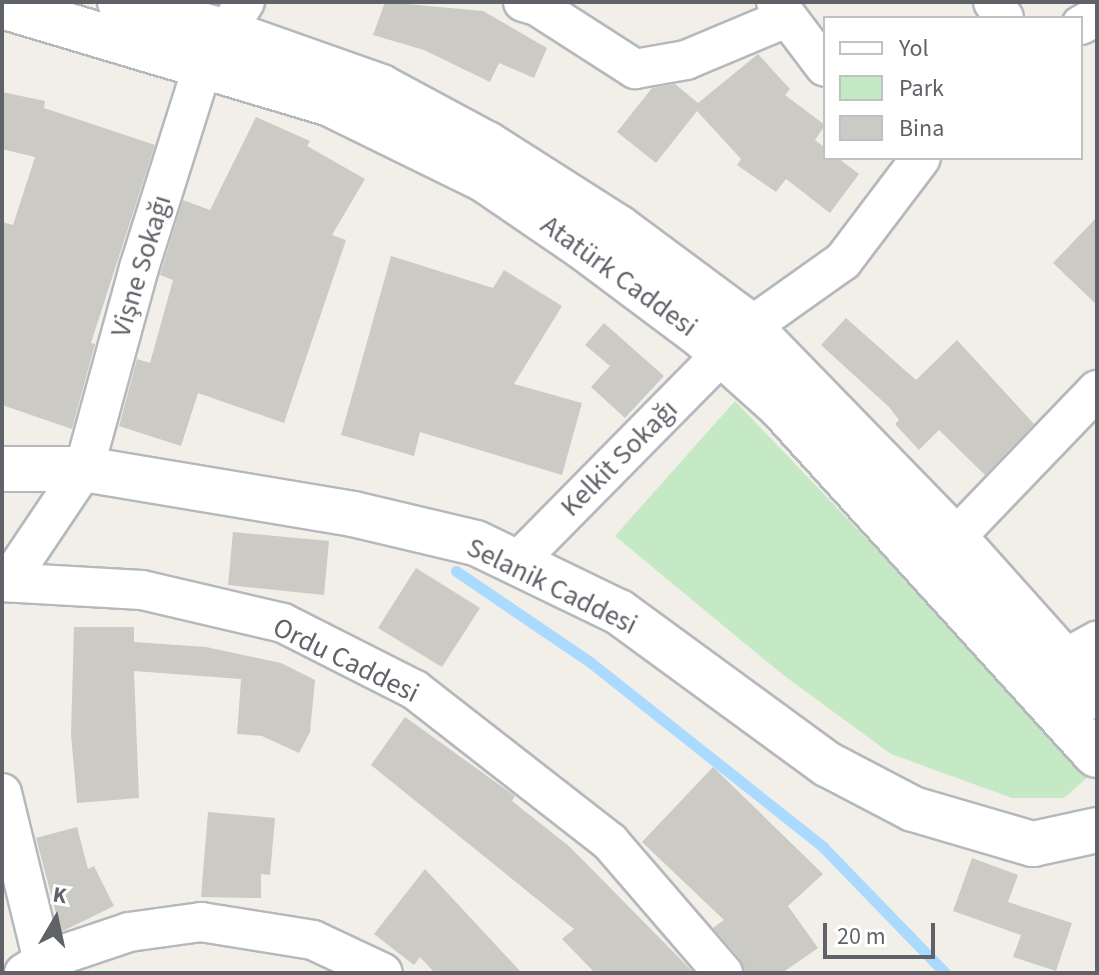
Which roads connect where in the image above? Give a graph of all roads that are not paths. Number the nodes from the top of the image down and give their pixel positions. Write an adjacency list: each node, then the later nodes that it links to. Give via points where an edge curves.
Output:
1 (120, 2): 5 (main road, Atatürk Caddesi)
2 (531, 3): 4 (street, via 635,69 686,60)
3 (2, 6): 5 (main road, Atatürk Caddesi)
4 (781, 10): 6 (street)
5 (225, 33): 8 (main road, Atatürk Caddesi, via 381,87 487,144 619,228); 11 (street, Vişne Sokağı, via 139,268)
6 (823, 64)
7 (909, 163): 8 (street, Kelkit Sokağı, via 843,261)
8 (736, 340): 12 (main road, Atatürk Caddesi); 13 (street, Kelkit Sokağı); 17 (main road, Atatürk Caddesi, via 831,458)
9 (1097, 390): 12 (street)
10 (2, 469): 11 (main road, Selanik Caddesi)
11 (84, 469): 13 (main road, Selanik Caddesi, via 353,514 476,543); 14 (street, Ordu Caddesi)
12 (955, 538): 15 (main road, Atatürk Caddesi)
13 (516, 563): 19 (main road, Selanik Caddesi, via 619,612 827,764 913,809 1033,844)
14 (5, 582): 22 (street, Ordu Caddesi, via 142,590 283,623 415,690 610,842)
15 (1080, 650): 16 (main road, Atatürk Caddesi)
16 (1097, 697)
17 (1097, 755)
18 (2, 793): 20 (street)
19 (1097, 830)
20 (39, 969): 21 (street, via 129,932 201,922 313,940)
21 (383, 973)
22 (723, 973)

